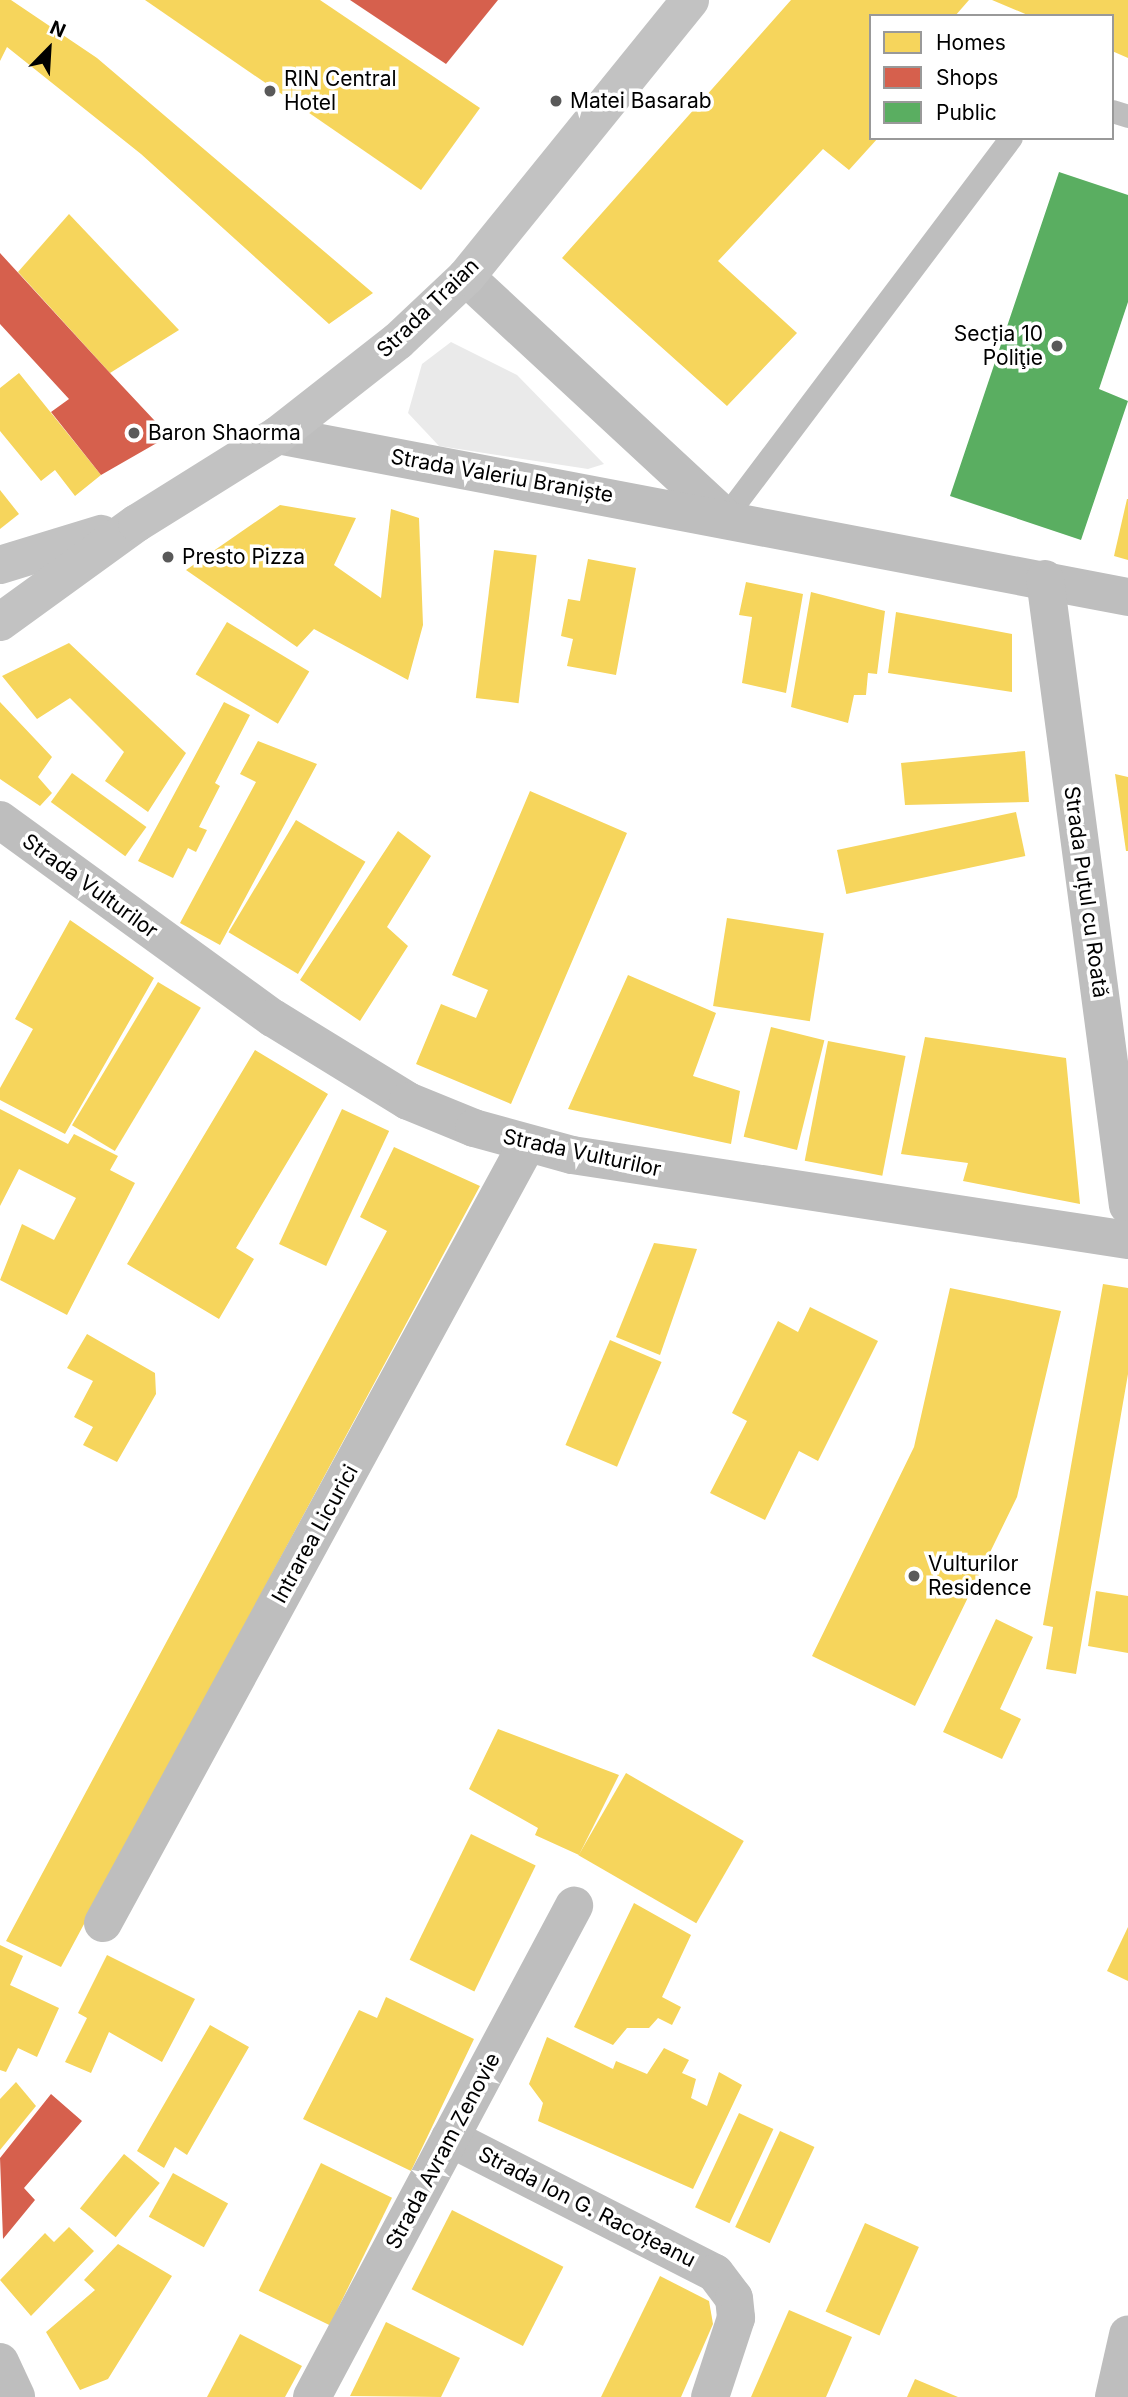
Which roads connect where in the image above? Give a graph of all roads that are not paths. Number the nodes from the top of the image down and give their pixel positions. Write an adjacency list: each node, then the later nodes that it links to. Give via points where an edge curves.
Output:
1 (690, 0): 3 (street, Strada Traian)
2 (1009, 140): 5 (lane)
3 (466, 277): 4 (street, Strada Traian, via 340,389); 5 (street)
4 (278, 435): 5 (street, Strada Valeriu Braniște); 6 (street, Strada Traian)
5 (725, 517): 8 (street, Strada Valeriu Braniște)
6 (137, 523): 7 (street, Strada Traian); 10 (street, Strada Traian)
7 (0, 565)
8 (1045, 579): 9 (street, Strada Valeriu Braniște); 13 (street, Strada Puțul cu Roată)
9 (1128, 597)
10 (0, 622)
11 (0, 820): 12 (street, Strada Vulturilor, via 353,1069 408,1101)
12 (526, 1146): 14 (street, Strada Vulturilor); 16 (street, Intrarea Licurici)
13 (1128, 1206)
14 (1128, 1240)
15 (574, 1906): 17 (street, Strada Avram Zenovie)
16 (103, 1923)
17 (450, 2138): 21 (street, Strada Avram Zenovie); 22 (street, Strada Ion G. Racoțeanu, via 715,2273 734,2298 736,2318)
18 (1128, 2335): 23 (street)
19 (0, 2362): 20 (street)
20 (16, 2397)
21 (312, 2397)
22 (710, 2397)
23 (1114, 2397)

